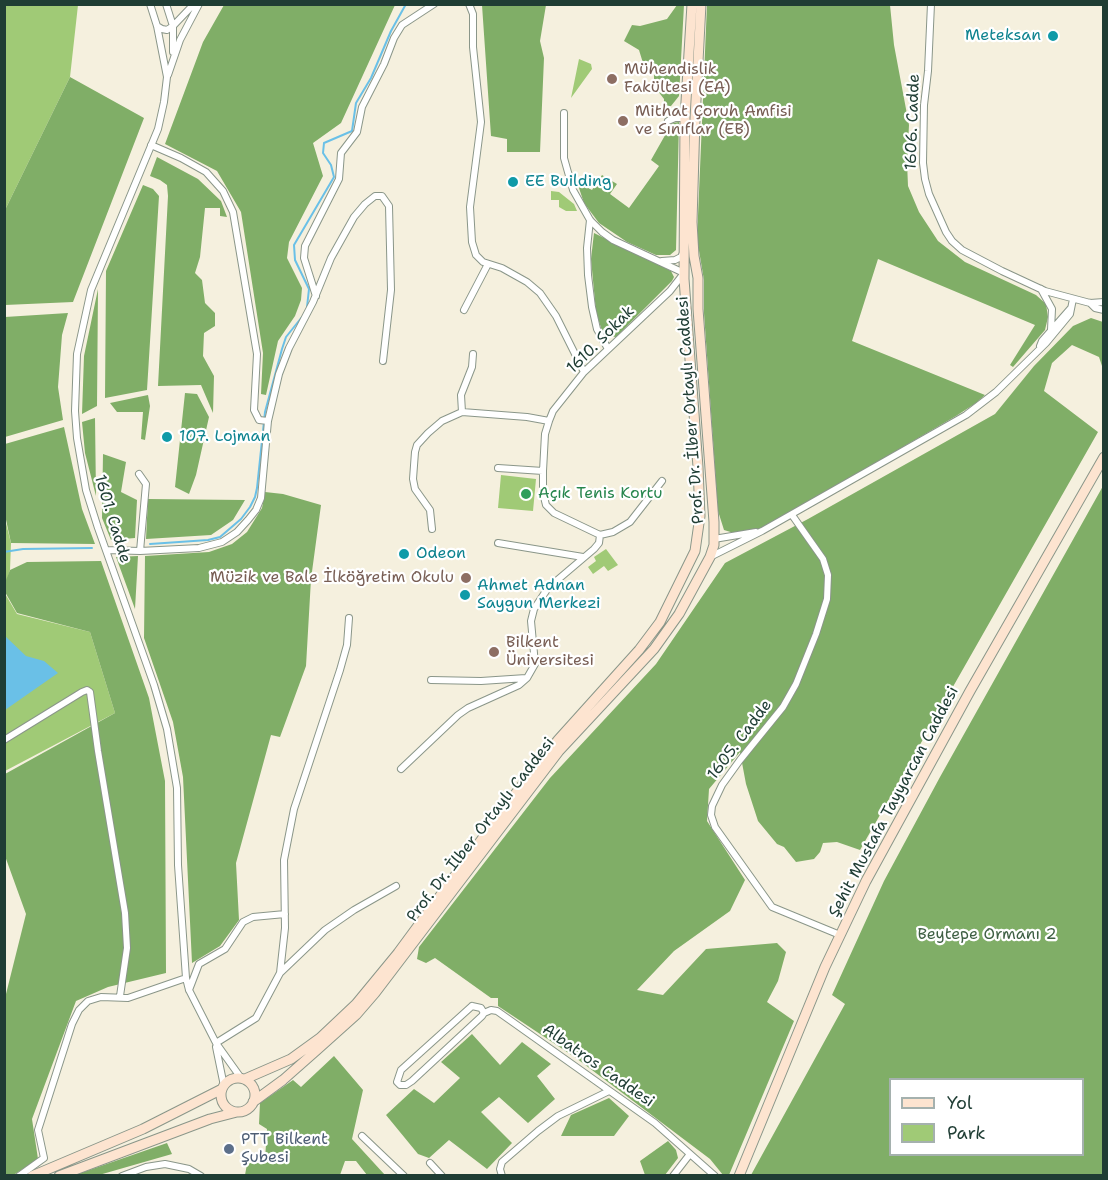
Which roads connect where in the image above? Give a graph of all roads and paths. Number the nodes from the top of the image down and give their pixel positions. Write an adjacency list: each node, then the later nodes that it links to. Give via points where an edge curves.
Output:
1 (150, 4): 10 (street, 1601. Cadde)
2 (166, 4): 10 (street, via 159,7); 12 (street)
3 (194, 4): 12 (street)
4 (199, 4): 13 (street)
5 (434, 4): 27 (street, via 402,25 362,107 357,132 340,153 339,179 305,246 304,258)
6 (469, 4): 23 (street, via 481,122 470,207 472,242 476,255)
7 (692, 4): 14 (street, Prof. Dr. İlber Ortaylı Caddesi)
8 (701, 4): 14 (street, Prof. Dr. İlber Ortaylı Caddesi)
9 (931, 4): 26 (street, 1606. Cadde, via 923,163 929,194 946,232 957,245 1002,272)
10 (154, 17): 11 (street, 1601. Cadde)
11 (157, 26): 12 (street, via 162,30); 15 (street, 1601. Cadde)
12 (173, 26): 13 (street)
13 (173, 58): 15 (street)
14 (694, 59): 17 (street, Prof. Dr. İlber Ortaylı Caddesi)
15 (167, 78): 19 (street, 1601. Cadde, via 158,129)
16 (564, 113): 20 (street, via 566,167 573,190)
17 (690, 118): 18 (street); 21 (street, Prof. Dr. İlber Ortaylı Caddesi); 24 (street, Prof. Dr. İlber Ortaylı Caddesi, via 692,222)
18 (668, 121)
19 (151, 145): 41 (street, via 206,172 223,190 233,212 257,354 254,410); 55 (street, 1601. Cadde, via 92,290 78,354 77,438 86,490)
20 (590, 220): 22 (street, via 613,240); 35 (street, via 588,266 592,308)
21 (684, 251): 22 (street, via 675,260); 25 (street, Prof. Dr. İlber Ortaylı Caddesi)
22 (660, 261): 25 (street)
23 (488, 264): 32 (street); 39 (street, via 512,273 540,293)
24 (698, 275): 25 (street, Prof. Dr. İlber Ortaylı Caddesi, via 691,284); 52 (street, Prof. Dr. İlber Ortaylı Caddesi)
25 (681, 278): 35 (street, 1610. Sokak); 54 (street, Prof. Dr. İlber Ortaylı Caddesi, via 698,467 700,516)
26 (1041, 289): 28 (street, 1606. Cadde); 34 (street, via 1052,309)
27 (316, 296): 38 (street, via 354,217 375,196 382,196 389,206 391,290); 41 (street, via 289,348)
28 (1073, 299): 30 (street, 1606. Cadde); 31 (street)
29 (1104, 302): 30 (street)
30 (1090, 303): 33 (street)
31 (1071, 308): 34 (street); 36 (street)
32 (464, 310)
33 (1104, 310)
34 (1051, 330): 36 (street)
35 (608, 349): 39 (street, 1610. Sokak)
36 (1038, 350): 48 (street, via 996,392 966,415)
37 (472, 354): 40 (street, via 472,367 461,395)
38 (383, 361)
39 (584, 372): 42 (street, 1610. Sokak)
40 (462, 412): 42 (street); 49 (street, via 442,421 417,445 415,452 414,484 430,510)
41 (264, 420): 56 (street, via 261,498 237,532 222,542 199,548)
42 (549, 421): 45 (street, 1610. Sokak)
43 (1104, 457): 66 (street, Şehit Mustafa Tayyarcan Caddesi, via 890,835)
44 (498, 468): 45 (street)
45 (543, 471): 51 (street, 1610. Sokak, via 546,505 554,513)
46 (139, 474): 56 (street, via 146,484)
47 (662, 482): 51 (street, via 630,522)
48 (792, 515): 50 (street); 66 (street, 1605. Cadde, via 823,559 828,575 827,599 796,684 783,707 722,785 711,815 714,827 772,906)
49 (432, 530)
50 (762, 531): 52 (street); 58 (street)
51 (600, 535): 57 (street, via 599,543)
52 (714, 539): 54 (street, Prof. Dr. İlber Ortaylı Caddesi); 58 (street, Prof. Dr. İlber Ortaylı Caddesi)
53 (498, 543): 57 (street)
54 (696, 546): 58 (street, via 705,558); 73 (street, Prof. Dr. İlber Ortaylı Caddesi, via 660,622 516,792 356,1004 291,1059)
55 (106, 550): 56 (street); 68 (street, 1601. Cadde, via 167,729 177,788)
56 (140, 551)
57 (583, 557): 60 (street, via 548,588 534,609 531,621 535,664)
58 (710, 557): 76 (street, Prof. Dr. İlber Ortaylı Caddesi, via 679,614 654,649 559,752 375,993 317,1050)
59 (349, 618): 65 (street, via 340,670 294,809 284,860)
60 (527, 678): 61 (street); 63 (street, via 458,715)
61 (431, 680)
62 (4, 740): 70 (street, via 81,692 90,692 125,913 127,948)
63 (401, 769)
64 (396, 886): 67 (street, via 325,930)
65 (285, 914): 67 (street); 69 (street, via 253,917 243,922 225,949 199,964)
66 (840, 935): 95 (street, Şehit Mustafa Tayyarcan Caddesi)
67 (280, 973): 72 (street, via 256,1018)
68 (186, 978): 69 (street, 1601. Cadde); 70 (street, via 128,998)
69 (189, 990): 72 (street, 1601. Cadde)
70 (120, 996): 85 (street, via 88,1001 79,1010 38,1130 44,1158)
71 (484, 1013): 71 (street, Albatros Caddesi, via 472,1006 401,1070 400,1085 412,1081); 75 (street, Albatros Caddesi, via 497,1011)
72 (216, 1043): 73 (street, 1601. Cadde); 74 (street, 1601. Cadde)
73 (243, 1079): 74 (street, Prof. Dr. İlber Ortaylı Caddesi, via 231,1080); 76 (street, via 254,1089)
74 (223, 1088): 77 (street, via 224,1104); 78 (street, Prof. Dr. İlber Ortaylı Caddesi)
75 (609, 1091): 83 (street, Albatros Caddesi); 92 (street, via 558,1116 538,1131 502,1162)
76 (253, 1102): 77 (street, Prof. Dr. İlber Ortaylı Caddesi, via 247,1110)
77 (237, 1112): 80 (street, Prof. Dr. İlber Ortaylı Caddesi)
78 (156, 1123): 80 (street); 81 (street, Prof. Dr. İlber Ortaylı Caddesi)
79 (362, 1136): 90 (street)
80 (163, 1137): 82 (street, Prof. Dr. İlber Ortaylı Caddesi)
81 (121, 1139): 82 (street); 86 (street, Prof. Dr. İlber Ortaylı Caddesi)
82 (126, 1151): 87 (street, Prof. Dr. İlber Ortaylı Caddesi)
83 (690, 1154): 93 (street); 94 (street, Albatros Caddesi)
84 (430, 1163): 91 (street)
85 (19, 1176)
86 (33, 1176)
87 (58, 1176)
88 (122, 1176): 89 (street, via 165,1164)
89 (201, 1176)
90 (404, 1176)
91 (442, 1176)
92 (502, 1176)
93 (673, 1176)
94 (715, 1176)
95 (739, 1176)

